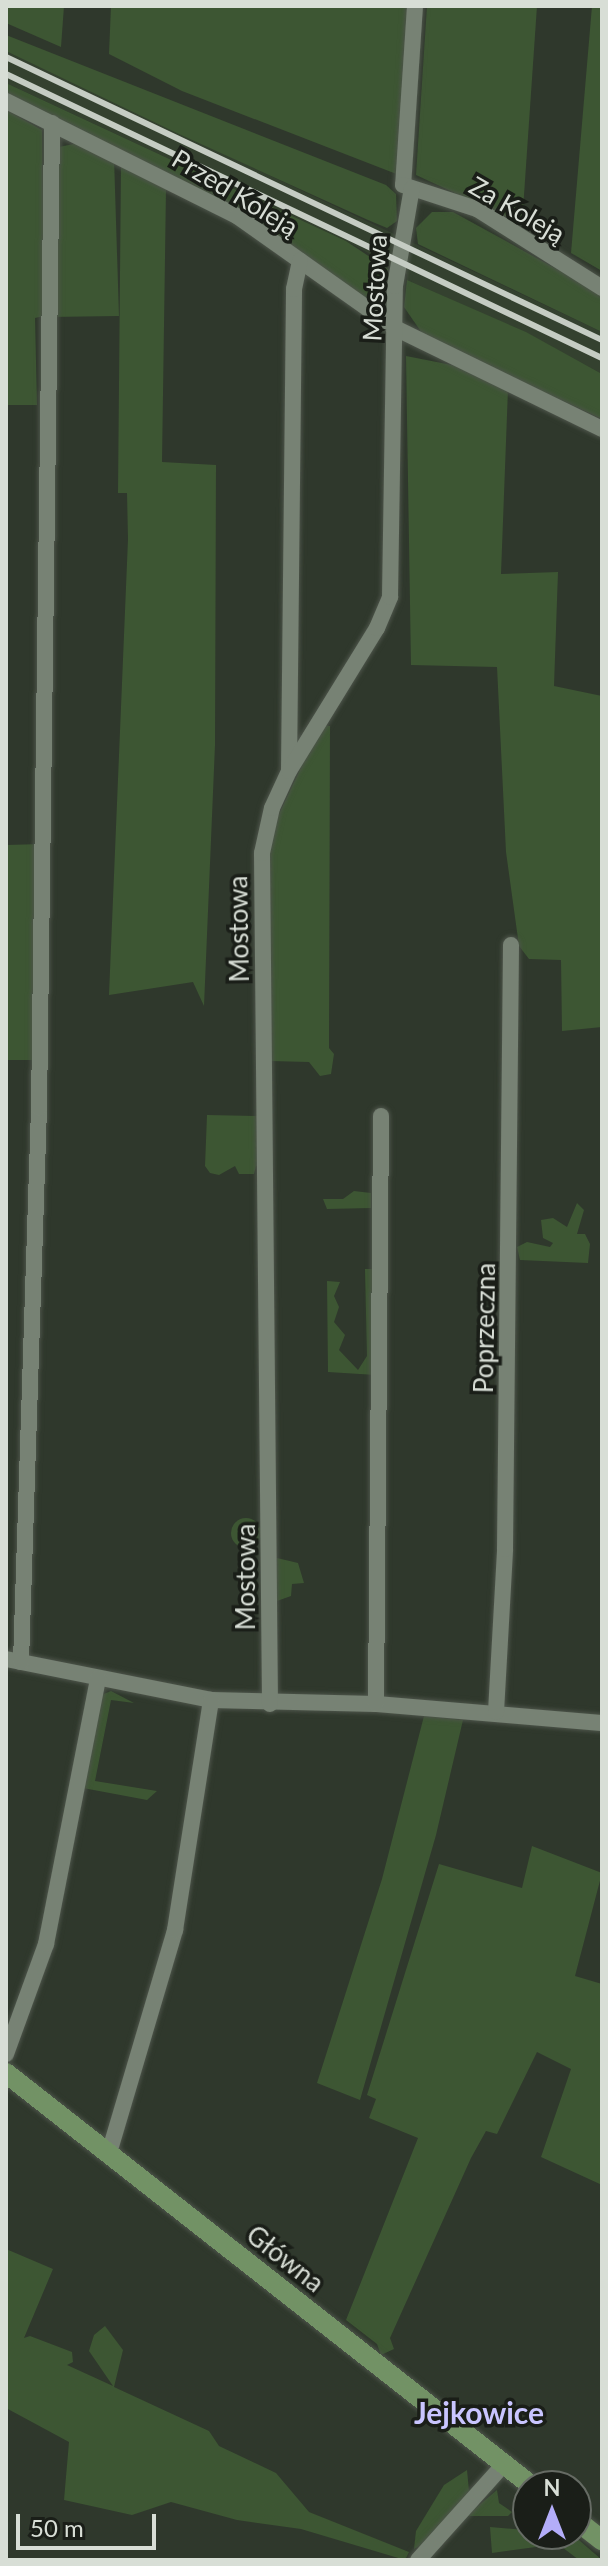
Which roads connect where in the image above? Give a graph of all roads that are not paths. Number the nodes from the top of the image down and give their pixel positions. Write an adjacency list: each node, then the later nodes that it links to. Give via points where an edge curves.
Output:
1 (415, 6): 4 (street, Mostowa)
2 (6, 101): 3 (street, Przed Koleją)
3 (52, 123): 5 (street, Przed Koleją, via 237,216); 12 (street, via 39,1108)
4 (408, 186): 6 (street, Za Koleją, via 477,209); 7 (street, Mostowa)
5 (300, 261): 7 (street, Przed Koleją); 9 (street, via 294,289)
6 (602, 288)
7 (395, 328): 8 (street, Przed Koleją); 9 (street, Mostowa, via 390,597 377,628)
8 (602, 429)
9 (289, 771): 15 (street, Mostowa, via 272,808 262,853)
10 (511, 945): 17 (street, Poprzeczna, via 506,1533)
11 (381, 1116): 16 (street)
12 (14, 1661): 13 (street)
13 (98, 1678): 14 (street); 19 (street, via 46,1944)
14 (211, 1700): 15 (street); 21 (street, via 175,1930)
15 (270, 1704): 16 (street)
16 (376, 1704): 17 (street)
17 (496, 1712): 18 (street)
18 (602, 1723)
19 (6, 2054)
20 (6, 2073): 21 (street, Główna)
21 (109, 2153): 22 (street, Główna)
22 (504, 2464): 23 (street, Główna); 24 (street)
23 (512, 2470)
24 (418, 2560)

